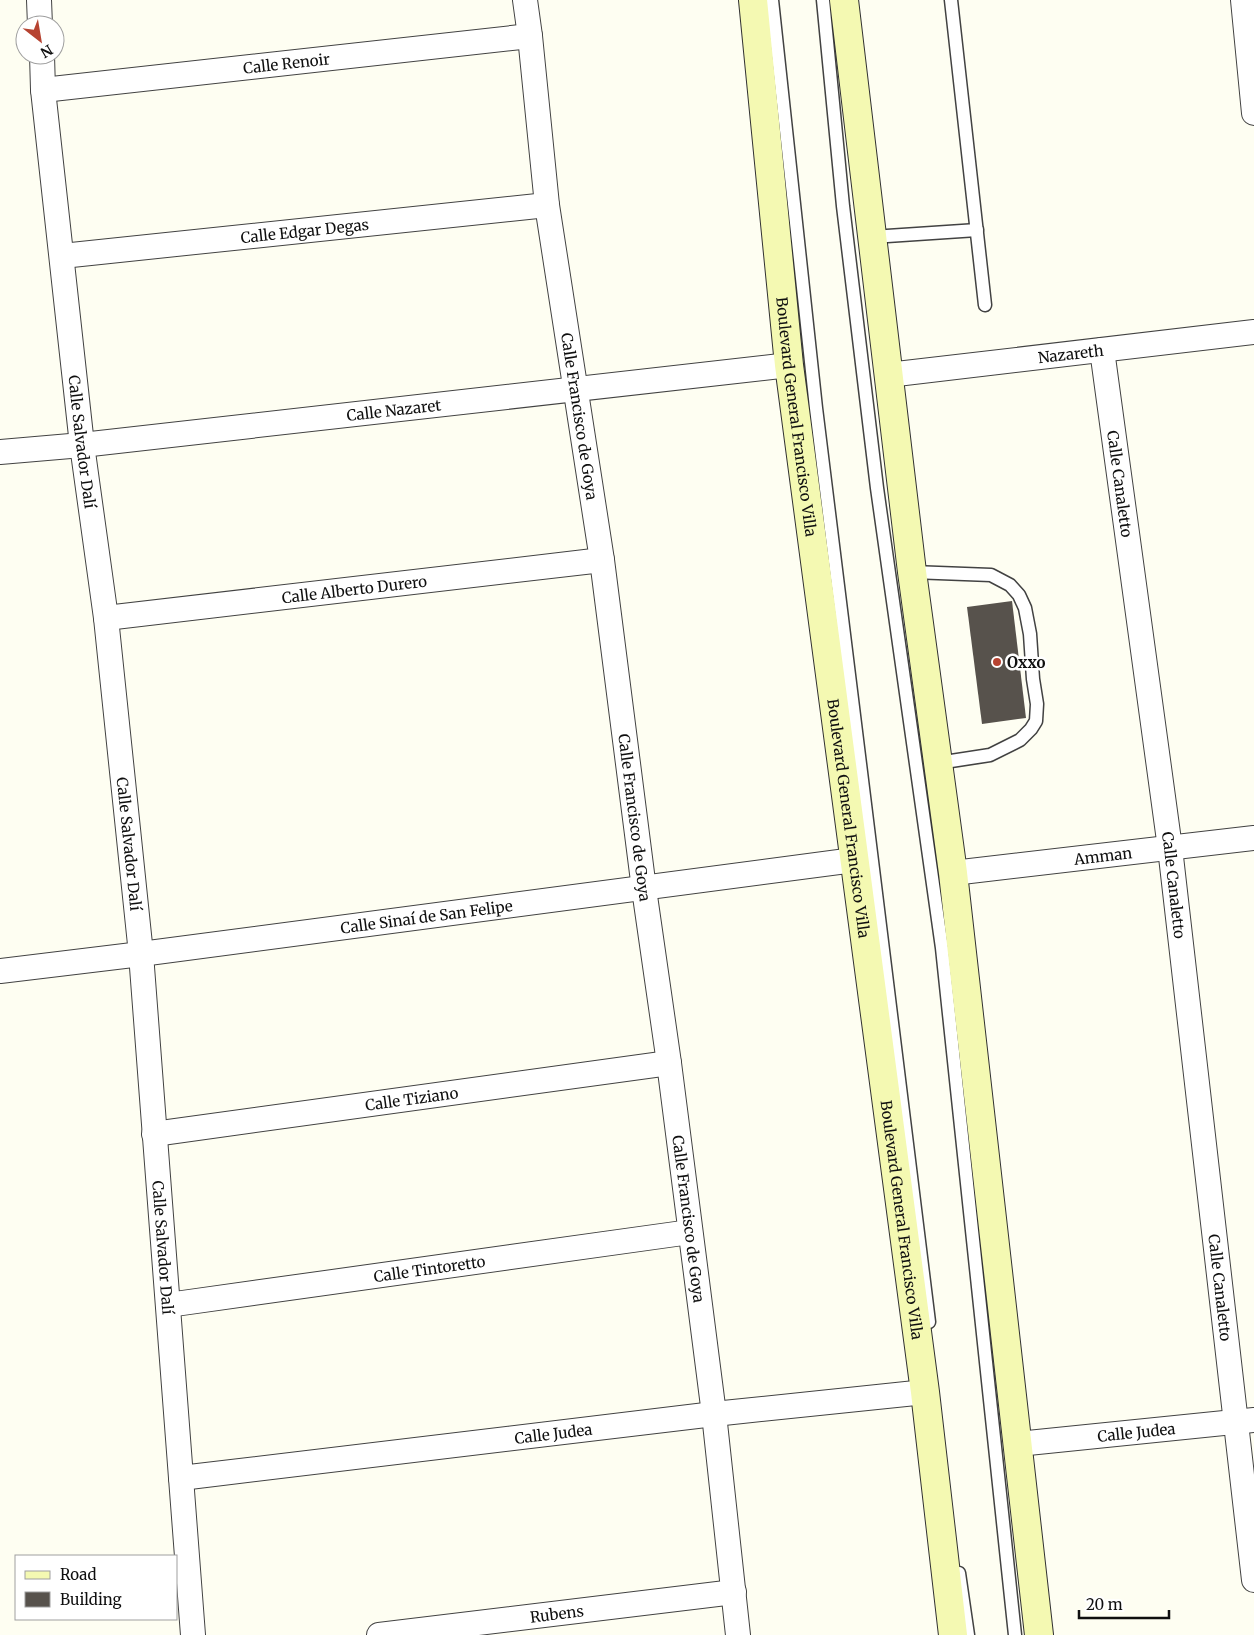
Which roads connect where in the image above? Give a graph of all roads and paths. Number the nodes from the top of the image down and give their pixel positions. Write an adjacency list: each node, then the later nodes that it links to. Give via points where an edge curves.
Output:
1 (39, 0): 9 (street)
2 (525, 0): 10 (street, Calle Francisco de Goya)
3 (753, 0): 22 (main road, Boulevard General Francisco Villa)
4 (772, 0): 42 (lane, via 816,408)
5 (823, 0): 57 (lane, via 877,488 942,948)
6 (844, 0): 17 (main road)
7 (951, 0): 16 (lane)
8 (1243, 0): 12 (street)
9 (40, 15)
10 (530, 36): 13 (street, Calle Renoir); 15 (street, Calle Francisco de Goya)
11 (42, 65): 13 (street, Calle Salvador Dalí)
12 (1251, 67): 14 (street)
13 (43, 90): 18 (street, Calle Salvador Dalí)
14 (1254, 113)
15 (547, 205): 18 (street, Calle Edgar Degas); 24 (street, Calle Francisco de Goya)
16 (977, 230): 17 (lane); 19 (lane)
17 (872, 237): 23 (main road)
18 (62, 256): 25 (street, Calle Salvador Dalí)
19 (986, 305)
20 (1254, 332): 21 (street, Nazareth)
21 (1102, 350): 23 (street, Nazareth); 32 (street, Calle Canaletto)
22 (789, 365): 24 (street, Calle Nazaret); 33 (main road, Boulevard General Francisco Villa)
23 (888, 375): 28 (main road)
24 (576, 389): 25 (street, Calle Nazaret); 27 (street, Calle Francisco de Goya)
25 (82, 445): 26 (street, Calle Nazaret); 29 (street, Calle Salvador Dalí)
26 (0, 452)
27 (602, 560): 29 (street, Calle Alberto Durero); 35 (street, Calle Francisco de Goya)
28 (912, 572): 30 (main road); 30 (lane, via 991,574 1010,585 1019,595 1030,634 1037,704 1036,721 1031,730 1020,740 990,755)
29 (106, 618): 36 (street, Calle Salvador Dalí)
30 (938, 763): 34 (main road)
31 (1254, 838): 32 (street, Amman)
32 (1170, 848): 34 (street, Amman); 45 (street, Calle Canaletto)
33 (854, 860): 35 (street, Calle Sinaí de San Felipe); 43 (main road, Boulevard General Francisco Villa)
34 (954, 873): 47 (main road)
35 (644, 889): 36 (street, Calle Sinaí de San Felipe); 38 (street, Calle Francisco de Goya)
36 (140, 954): 37 (street, Calle Sinaí de San Felipe); 39 (street, Calle Salvador Dalí)
37 (0, 971)
38 (669, 1063): 39 (street, Calle Tiziano); 40 (street, Calle Francisco de Goya)
39 (154, 1134): 41 (street, Calle Salvador Dalí)
40 (690, 1232): 41 (street, Calle Tintoretto); 44 (street, Calle Francisco de Goya)
41 (168, 1305): 48 (street, Calle Salvador Dalí)
42 (931, 1338)
43 (931, 1389): 44 (street, Calle Judea); 46 (lane); 55 (main road, Boulevard General Francisco Villa)
44 (714, 1414): 48 (street, Calle Judea); 51 (street, Calle Francisco de Goya)
45 (1245, 1421): 47 (street, Calle Judea); 50 (street, Calle Canaletto)
46 (942, 1434)
47 (1018, 1444): 58 (main road)
48 (181, 1478): 52 (street, Calle Salvador Dalí)
49 (958, 1560): 56 (lane)
50 (1254, 1580)
51 (734, 1592): 53 (street, Rubens); 54 (street, Calle Francisco de Goya)
52 (193, 1635)
53 (379, 1635)
54 (738, 1635)
55 (953, 1635)
56 (968, 1635)
57 (1015, 1635)
58 (1040, 1635)

